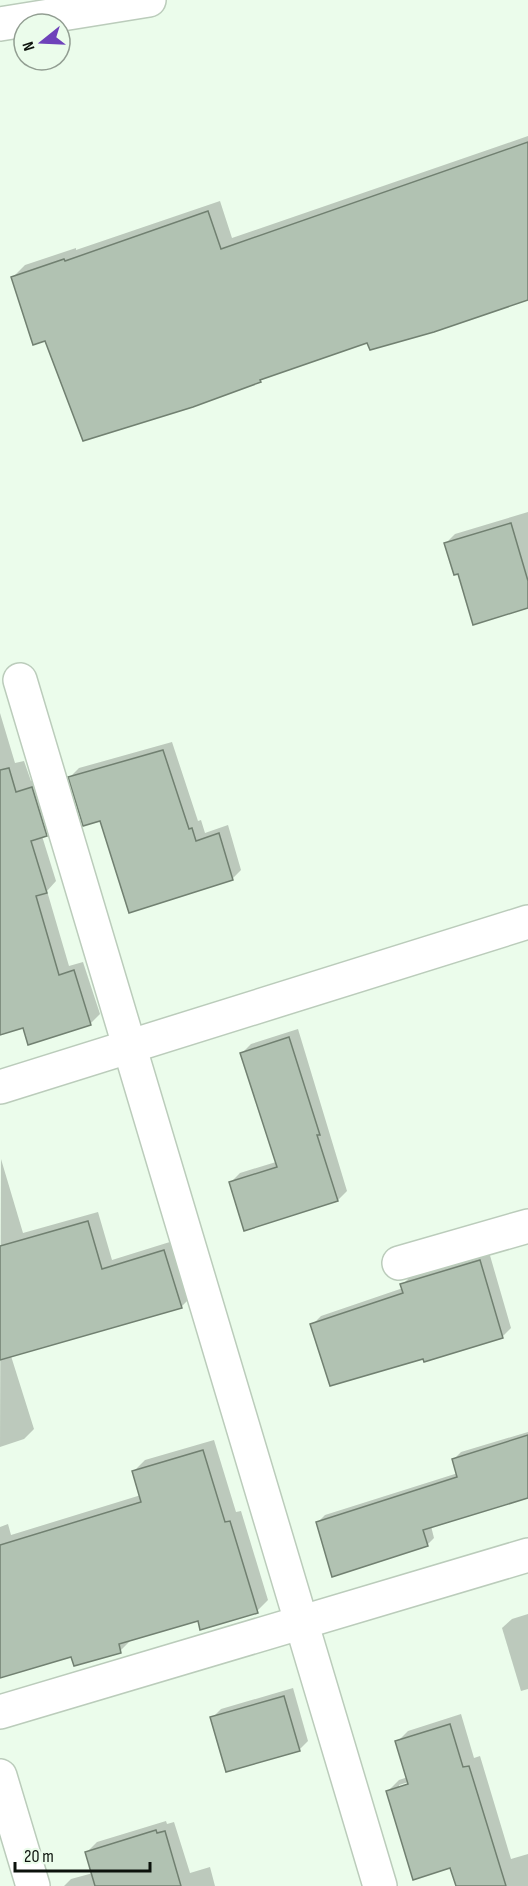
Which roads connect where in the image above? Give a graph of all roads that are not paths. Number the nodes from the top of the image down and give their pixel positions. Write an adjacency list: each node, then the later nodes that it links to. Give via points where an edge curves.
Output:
1 (149, 0): 2 (main road)
2 (0, 24)
3 (20, 680): 5 (main road)
4 (528, 922): 5 (main road)
5 (129, 1046): 6 (main road); 10 (main road)
6 (0, 1087)
7 (528, 1226): 8 (main road)
8 (399, 1263)
9 (528, 1555): 10 (main road)
10 (301, 1622): 11 (main road); 14 (main road)
11 (0, 1712)
12 (0, 1776): 13 (main road)
13 (33, 1886)
14 (380, 1886)

